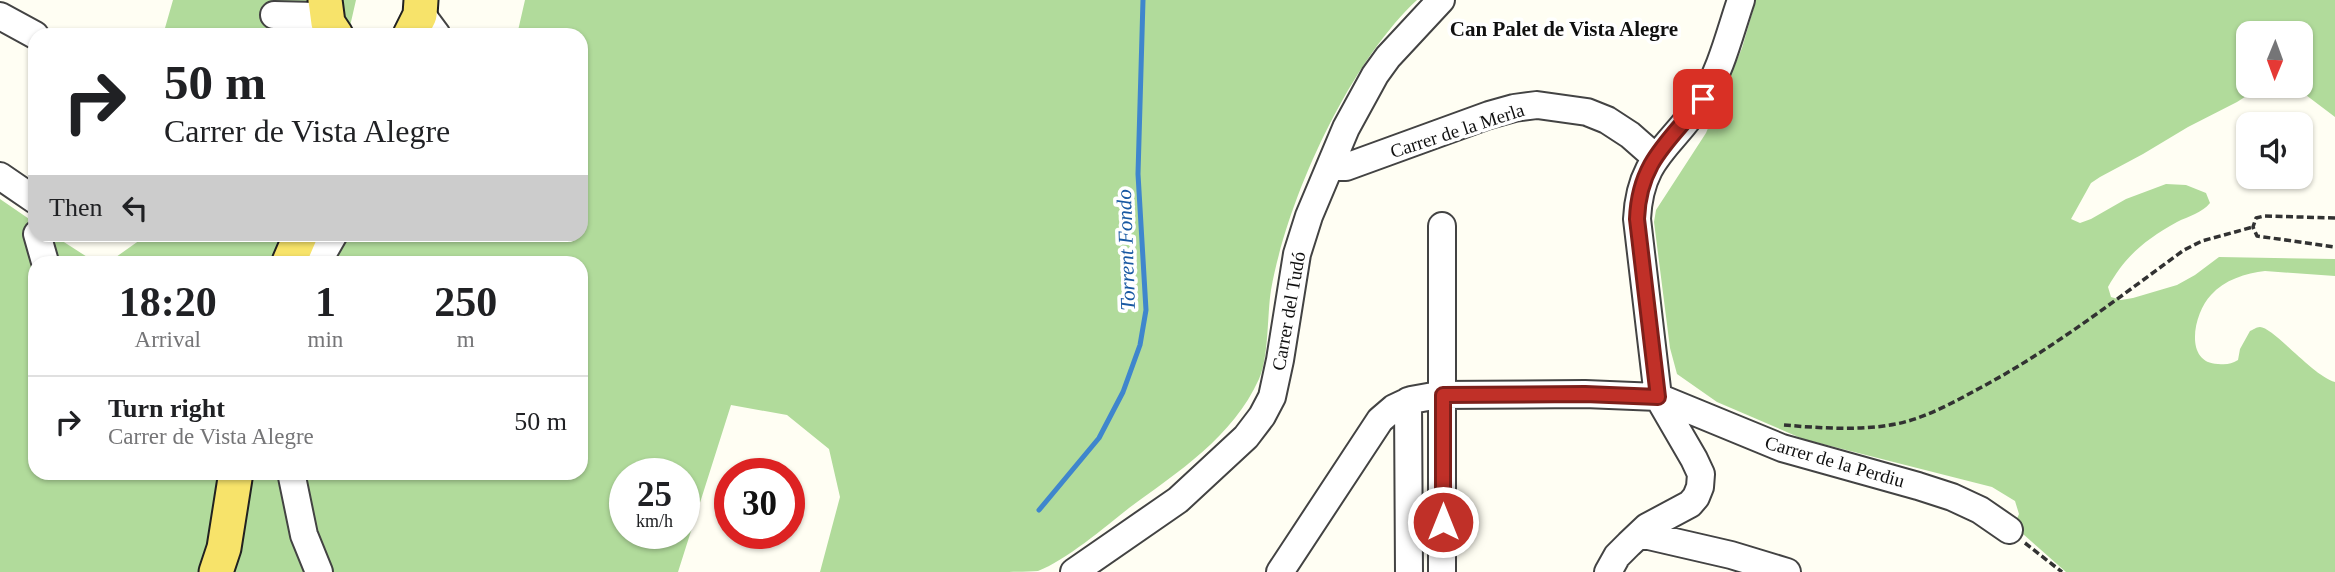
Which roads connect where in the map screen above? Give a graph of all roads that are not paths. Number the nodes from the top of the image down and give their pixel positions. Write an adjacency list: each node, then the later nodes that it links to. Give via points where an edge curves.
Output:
1 (1441, 0): 8 (street, Carrer del Tudó, via 1375,75)
2 (1734, 3): 7 (street, via 1715,74 1703,99)
3 (0, 16): 6 (street)
4 (275, 17): 5 (street, via 316,16)
5 (331, 25)
6 (28, 31)
7 (1655, 157): 8 (street, Carrer de la Merla, via 1630,135 1587,112 1537,105 1489,115 1346,167); 13 (street, via 1642,183 1637,219)
8 (1331, 167): 22 (street, Carrer del Tudó, via 1297,254 1272,397 1262,416 1239,444 1178,500)
9 (0, 176): 10 (street)
10 (28, 195)
11 (1441, 226): 12 (street)
12 (1443, 395): 13 (street); 14 (street); 25 (street)
13 (1658, 397): 17 (street, Carrer de la Perdiu, via 1782,448 1952,498); 18 (street, via 1701,474 1700,487 1690,504)
14 (1408, 401): 23 (street, via 1380,420); 24 (street)
15 (235, 480): 20 (main road)
16 (293, 480): 21 (street, via 304,535)
17 (2009, 530)
18 (1640, 534): 19 (street); 26 (street)
19 (1750, 566): 27 (street)
20 (216, 572)
21 (319, 572)
22 (1074, 572)
23 (1280, 572)
24 (1409, 572)
25 (1442, 572)
26 (1608, 572)
27 (1787, 572)

